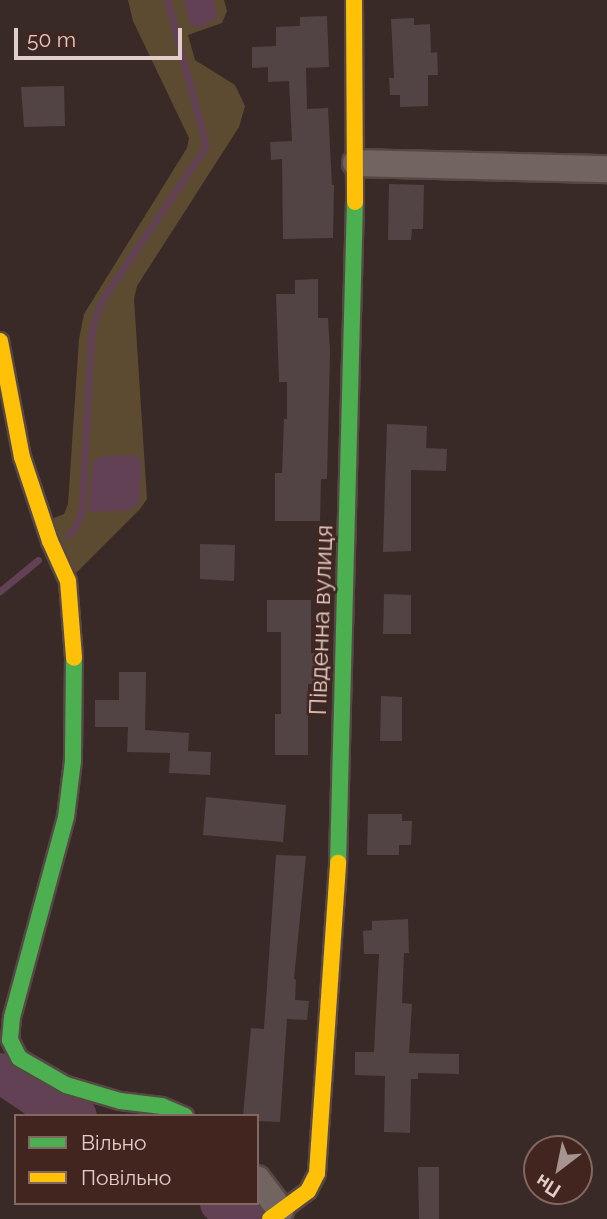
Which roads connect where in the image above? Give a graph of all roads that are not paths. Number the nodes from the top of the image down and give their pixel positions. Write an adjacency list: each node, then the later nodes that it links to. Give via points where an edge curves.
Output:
1 (354, 0): 2 (street, Південна вулиця)
2 (356, 163): 3 (street); 7 (street, Південна вулиця, via 337,887 320,1151 308,1191)
3 (607, 169)
4 (0, 341): 5 (street, via 22,457 68,581 75,673 66,817 12,1017 10,1040 19,1058 57,1081)
5 (180, 1114)
6 (259, 1183): 7 (street)
7 (275, 1214)

